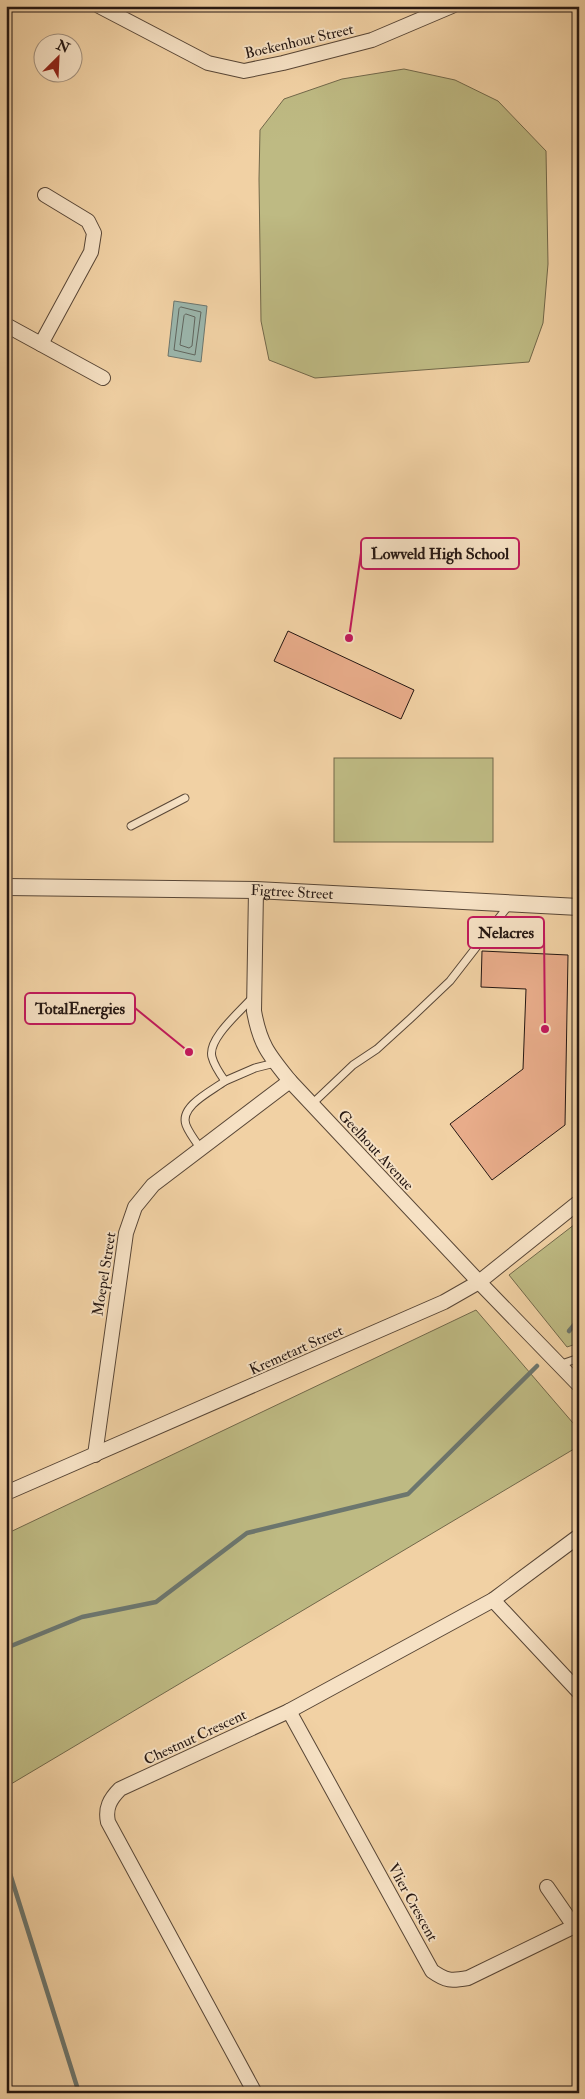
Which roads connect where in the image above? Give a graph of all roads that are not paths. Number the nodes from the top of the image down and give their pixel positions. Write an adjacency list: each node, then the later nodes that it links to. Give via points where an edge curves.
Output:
1 (100, 6): 2 (street, Boekenhout Street, via 208,63 244,71 372,40)
2 (452, 6)
3 (46, 195): 5 (street, via 88,221 94,233 91,252)
4 (6, 325): 5 (street)
5 (40, 344): 6 (street)
6 (103, 378)
7 (185, 798): 8 (lane)
8 (131, 826)
9 (6, 886): 10 (street, Figtree Street)
10 (256, 890): 11 (street, Figtree Street); 13 (street, Geelhout Avenue)
11 (511, 903): 12 (street, Figtree Street); 17 (lane, via 450,981)
12 (579, 907)
13 (254, 996): 14 (street, Geelhout Avenue, via 257,1030); 15 (lane, via 213,1044 212,1058)
14 (275, 1063): 15 (lane); 16 (street, Geelhout Avenue)
15 (225, 1081): 18 (lane, via 185,1113 186,1125)
16 (290, 1081): 17 (street, Geelhout Avenue); 18 (street, Moepel Street)
17 (312, 1104): 20 (street, Geelhout Avenue)
18 (200, 1149): 24 (street, Moepel Street, via 153,1185 135,1208 126,1233)
19 (579, 1202): 20 (street, Kremetart Street)
20 (479, 1282): 22 (street, Geelhout Avenue); 24 (street, Kremetart Street, via 444,1302)
21 (579, 1358): 22 (lane)
22 (558, 1365): 23 (street, Geelhout Avenue)
23 (579, 1385)
24 (95, 1455): 25 (street, Kremetart Street)
25 (6, 1493)
26 (579, 1536): 27 (street, Chestnut Crescent)
27 (493, 1600): 28 (street); 29 (street, Chestnut Crescent)
28 (579, 1692)
29 (288, 1711): 31 (street, Vlier Crescent, via 432,1971 454,1981 468,1978); 32 (street, Chestnut Crescent, via 120,1790 108,1805 106,1815)
30 (547, 1887): 31 (street, Vlier Crescent)
31 (576, 1925)
32 (255, 2093)

